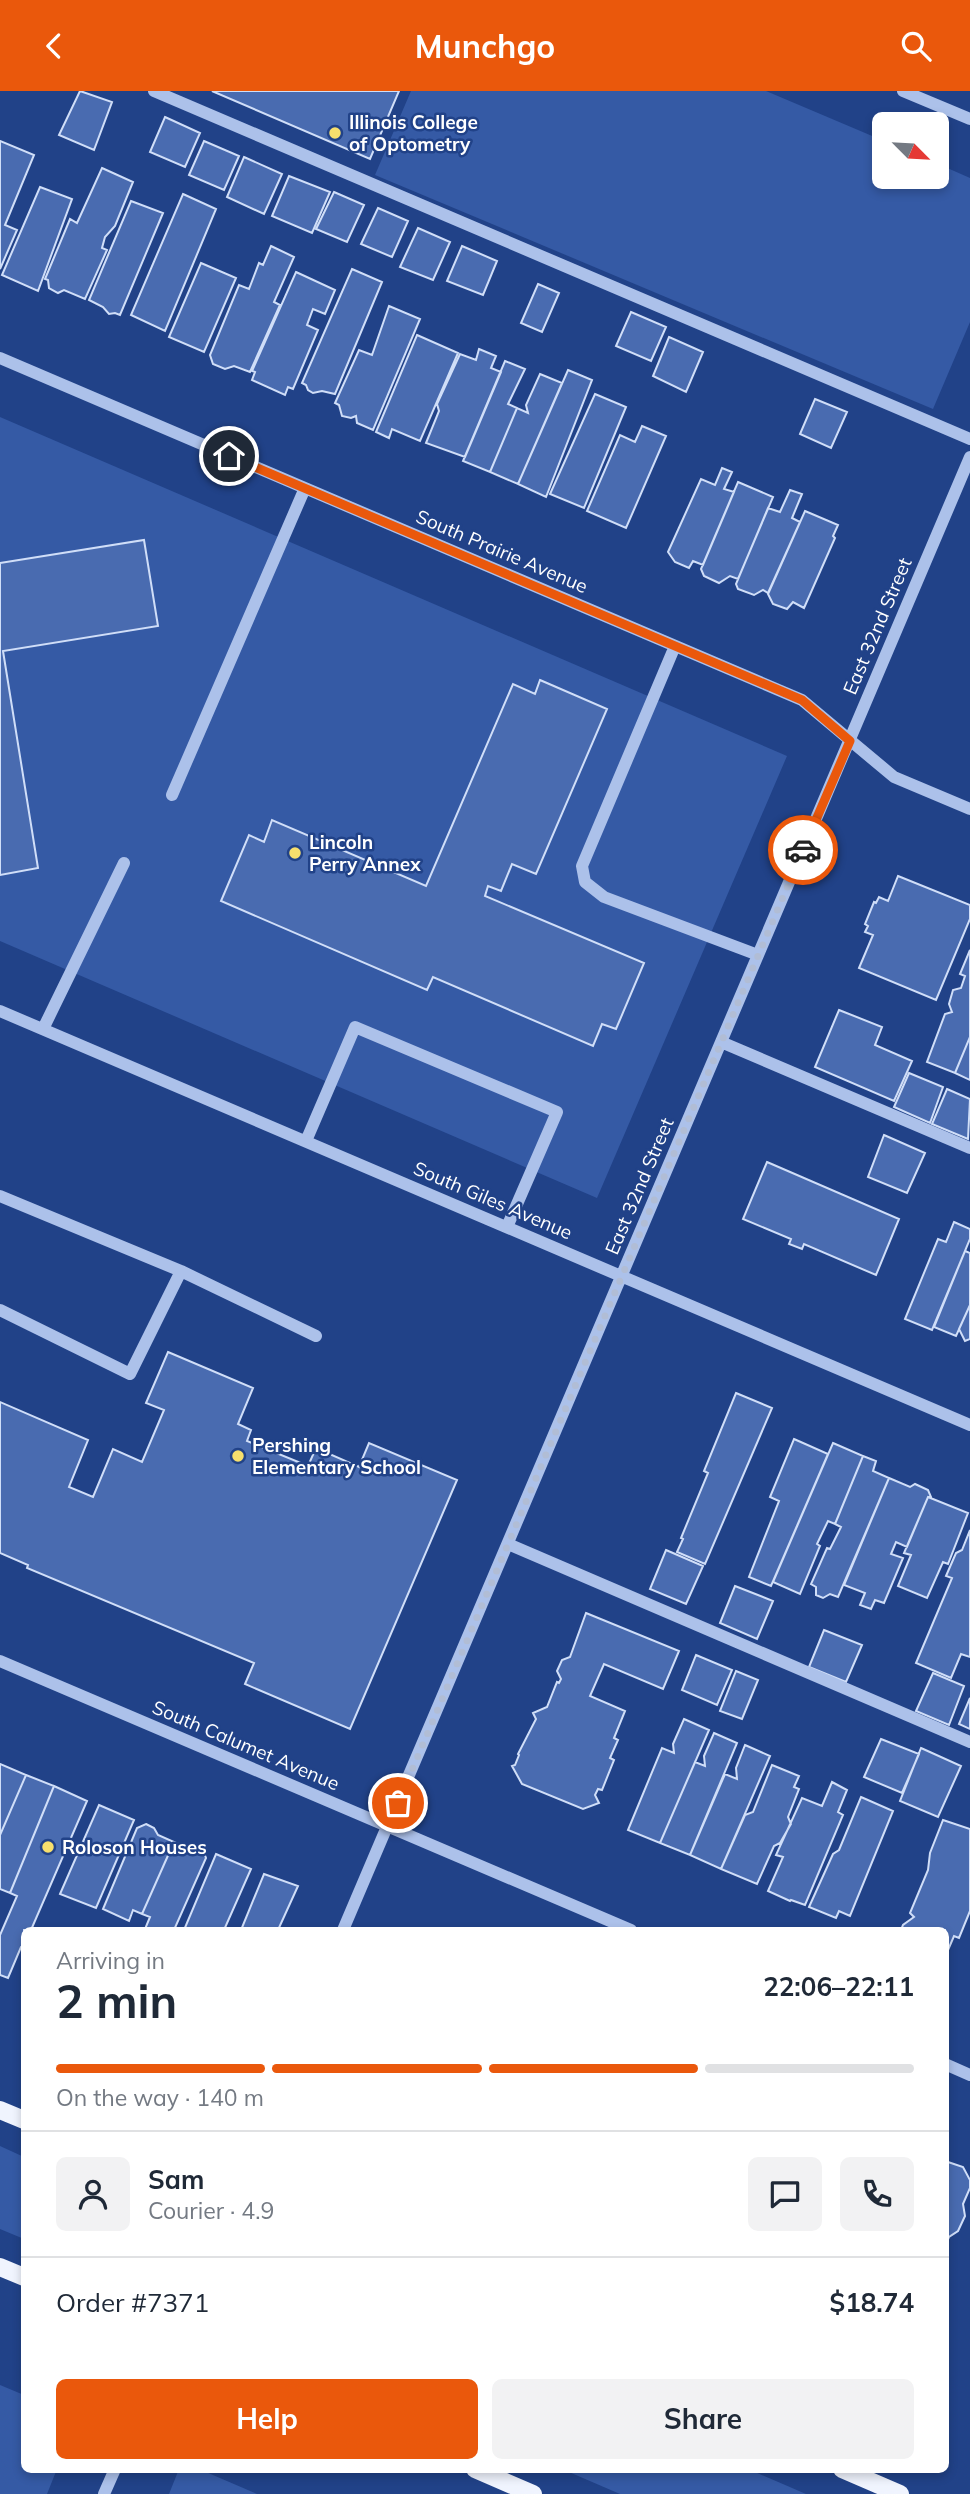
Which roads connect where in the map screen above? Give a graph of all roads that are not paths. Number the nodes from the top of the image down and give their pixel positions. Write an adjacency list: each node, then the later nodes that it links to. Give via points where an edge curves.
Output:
1 (154, 91): 5 (street)
2 (903, 91): 3 (street)
3 (970, 119)
4 (0, 358): 7 (street, South Prairie Avenue)
5 (970, 439)
6 (970, 457): 9 (street, East 32nd Street)
7 (305, 488): 8 (street, South Prairie Avenue); 10 (street)
8 (675, 646): 9 (street, South Prairie Avenue, via 802,700); 13 (street, via 582,866 585,882 604,897)
9 (850, 741): 11 (street, South Prairie Avenue, via 894,777); 13 (street, East 32nd Street)
10 (172, 795)
11 (970, 809)
12 (124, 863): 15 (street)
13 (758, 955): 16 (street, East 32nd Street)
14 (0, 1011): 15 (street, South Giles Avenue)
15 (43, 1029): 17 (street, South Giles Avenue)
16 (721, 1042): 18 (street); 22 (street, East 32nd Street)
17 (306, 1141): 20 (street, South Giles Avenue); 20 (street, via 355,1027 556,1112)
18 (970, 1148)
19 (0, 1196): 21 (street)
20 (508, 1227): 22 (street, South Giles Avenue)
21 (181, 1271): 23 (street, via 130,1374); 24 (street)
22 (622, 1276): 25 (street, South Giles Avenue); 26 (street, East 32nd Street)
23 (0, 1310)
24 (316, 1336)
25 (970, 1425)
26 (508, 1544): 28 (street); 29 (street, East 32nd Street)
27 (0, 1661): 29 (street, South Calumet Avenue)
28 (970, 1742)
29 (388, 1826): 30 (street, East 32nd Street); 31 (street, South Calumet Avenue)
30 (344, 1927)
31 (624, 1927)
32 (949, 2066): 33 (street)
33 (970, 2075)
34 (0, 2110): 35 (main road)
35 (21, 2119)
36 (0, 2267): 37 (main road)
37 (21, 2276)
38 (113, 2473): 41 (street)
39 (484, 2473): 42 (main road)
40 (851, 2473): 43 (main road)
41 (104, 2494)
42 (533, 2494)
43 (900, 2494)

